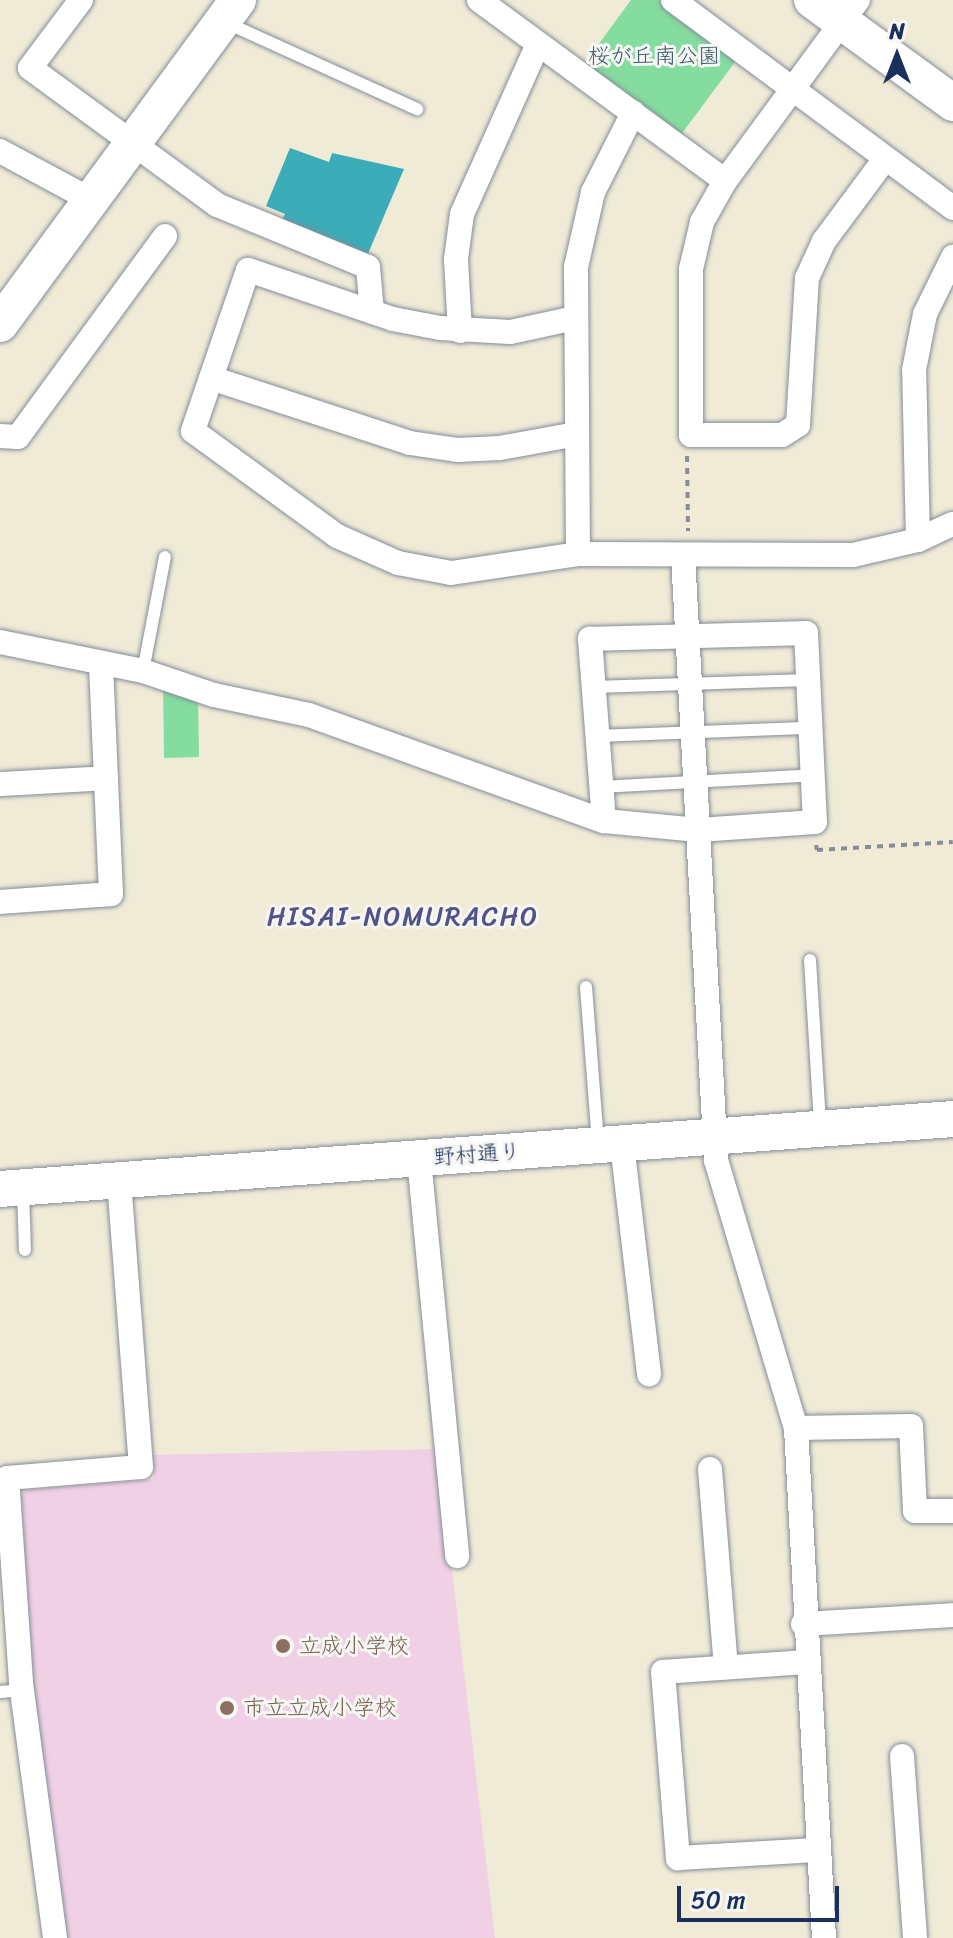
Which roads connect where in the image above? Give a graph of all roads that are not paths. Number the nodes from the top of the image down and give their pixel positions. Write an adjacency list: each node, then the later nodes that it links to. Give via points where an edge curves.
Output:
1 (81, 0): 12 (street, via 30,68)
2 (479, 0): 7 (street)
3 (673, 0): 8 (street)
4 (812, 0): 6 (street)
5 (230, 10): 10 (lane); 12 (street)
6 (850, 11): 8 (street); 9 (street)
7 (538, 44): 11 (street); 23 (street, via 462,214 456,259)
8 (793, 87): 14 (street); 15 (street)
9 (953, 103)
10 (417, 109)
11 (633, 113): 15 (street); 21 (street, via 593,192 576,267)
12 (134, 142): 16 (street); 20 (street, via 217,205 368,267)
13 (0, 151): 16 (street)
14 (885, 159): 15 (street, via 824,241 807,278 798,425 782,435 691,435 693,253); 17 (street)
15 (725, 181)
16 (89, 199): 22 (street)
17 (953, 208)
18 (165, 236): 26 (street, via 18,437)
19 (953, 257): 28 (street, via 925,314 914,370)
20 (372, 312): 23 (street); 24 (street, via 248,270)
21 (575, 318): 23 (street, via 510,332); 25 (street)
22 (0, 324)
23 (460, 331)
24 (211, 378): 25 (street, via 386,437 440,448 500,448); 29 (street, via 193,431 337,536 375,555 425,570 471,573)
25 (577, 434): 29 (street)
26 (0, 436)
27 (953, 524): 28 (street)
28 (918, 540): 30 (street, via 853,555)
29 (578, 554): 30 (street)
30 (689, 556): 32 (street)
31 (165, 557): 35 (lane)
32 (689, 636): 36 (street, via 806,633); 37 (street); 38 (street, via 590,639)
33 (0, 642): 34 (street)
34 (101, 666): 35 (street); 43 (street)
35 (143, 671): 47 (street, via 214,695 309,715)
36 (808, 680): 37 (lane); 39 (street)
37 (691, 684): 38 (lane); 40 (street)
38 (594, 687): 41 (street)
39 (810, 728): 40 (lane); 42 (street)
40 (694, 732): 41 (lane); 44 (street)
41 (597, 736): 46 (street)
42 (813, 775): 44 (lane); 48 (street, via 815,822)
43 (106, 778): 45 (street); 49 (street, via 111,894)
44 (696, 781): 46 (lane); 48 (street)
45 (0, 784)
46 (601, 787): 47 (street)
47 (604, 821): 48 (street, via 659,828)
48 (699, 842): 54 (street)
49 (0, 902)
50 (810, 960): 53 (lane)
51 (586, 987): 55 (lane)
52 (953, 1119): 53 (street, 野村通り)
53 (821, 1129): 54 (street, 野村通り)
54 (715, 1138): 55 (street, 野村通り); 61 (street, via 716,1160)
55 (610, 1145): 56 (street, 野村通り); 60 (street)
56 (419, 1159): 57 (street, 野村通り); 64 (street)
57 (119, 1180): 58 (street, 野村通り); 69 (street, via 141,1467 7,1478)
58 (11, 1188): 59 (lane)
59 (25, 1250)
60 (649, 1374)
61 (796, 1428): 63 (street, via 911,1426 915,1511); 66 (street)
62 (710, 1469): 68 (street)
63 (953, 1511)
64 (457, 1556)
65 (953, 1615): 66 (street)
66 (803, 1624): 67 (street)
67 (805, 1662): 68 (street); 71 (street)
68 (726, 1667): 71 (street, via 663,1672 678,1858)
69 (11, 1691): 72 (street)
70 (902, 1756): 74 (street)
71 (817, 1850): 73 (street)
72 (55, 1938)
73 (824, 1938)
74 (915, 1938)

